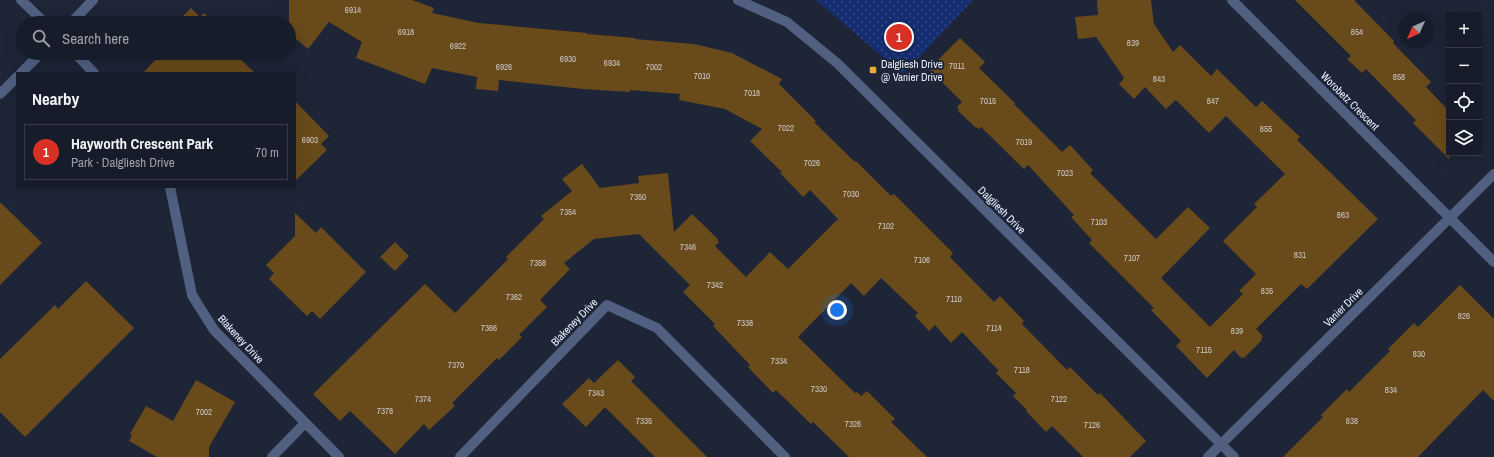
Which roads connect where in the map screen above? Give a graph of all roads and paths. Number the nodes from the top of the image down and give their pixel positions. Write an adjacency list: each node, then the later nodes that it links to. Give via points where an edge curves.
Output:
1 (21, 0): 5 (street)
2 (93, 0): 6 (street)
3 (738, 0): 18 (street, Dalgliesh Drive, via 787,22 837,63)
4 (1232, 0): 15 (street, Worobetz Crescent)
5 (38, 16)
6 (78, 16)
7 (34, 60): 9 (street)
8 (82, 60): 10 (street)
9 (22, 72)
10 (93, 72)
11 (16, 78): 12 (street)
12 (0, 94)
13 (1494, 174): 15 (street, Vanier Drive)
14 (170, 188): 17 (street, Blakeney Drive, via 192,295 214,330)
15 (1450, 218): 16 (street, Worobetz Crescent); 18 (street, Vanier Drive)
16 (1494, 262)
17 (305, 423): 19 (street); 20 (street, Blakeney Drive)
18 (1221, 444): 23 (street, Vanier Drive); 24 (street, Dalgliesh Drive)
19 (272, 457)
20 (339, 457)
21 (460, 457): 22 (street, Blakeney Drive, via 608,305 656,328)
22 (785, 457)
23 (1208, 457)
24 (1234, 457)

